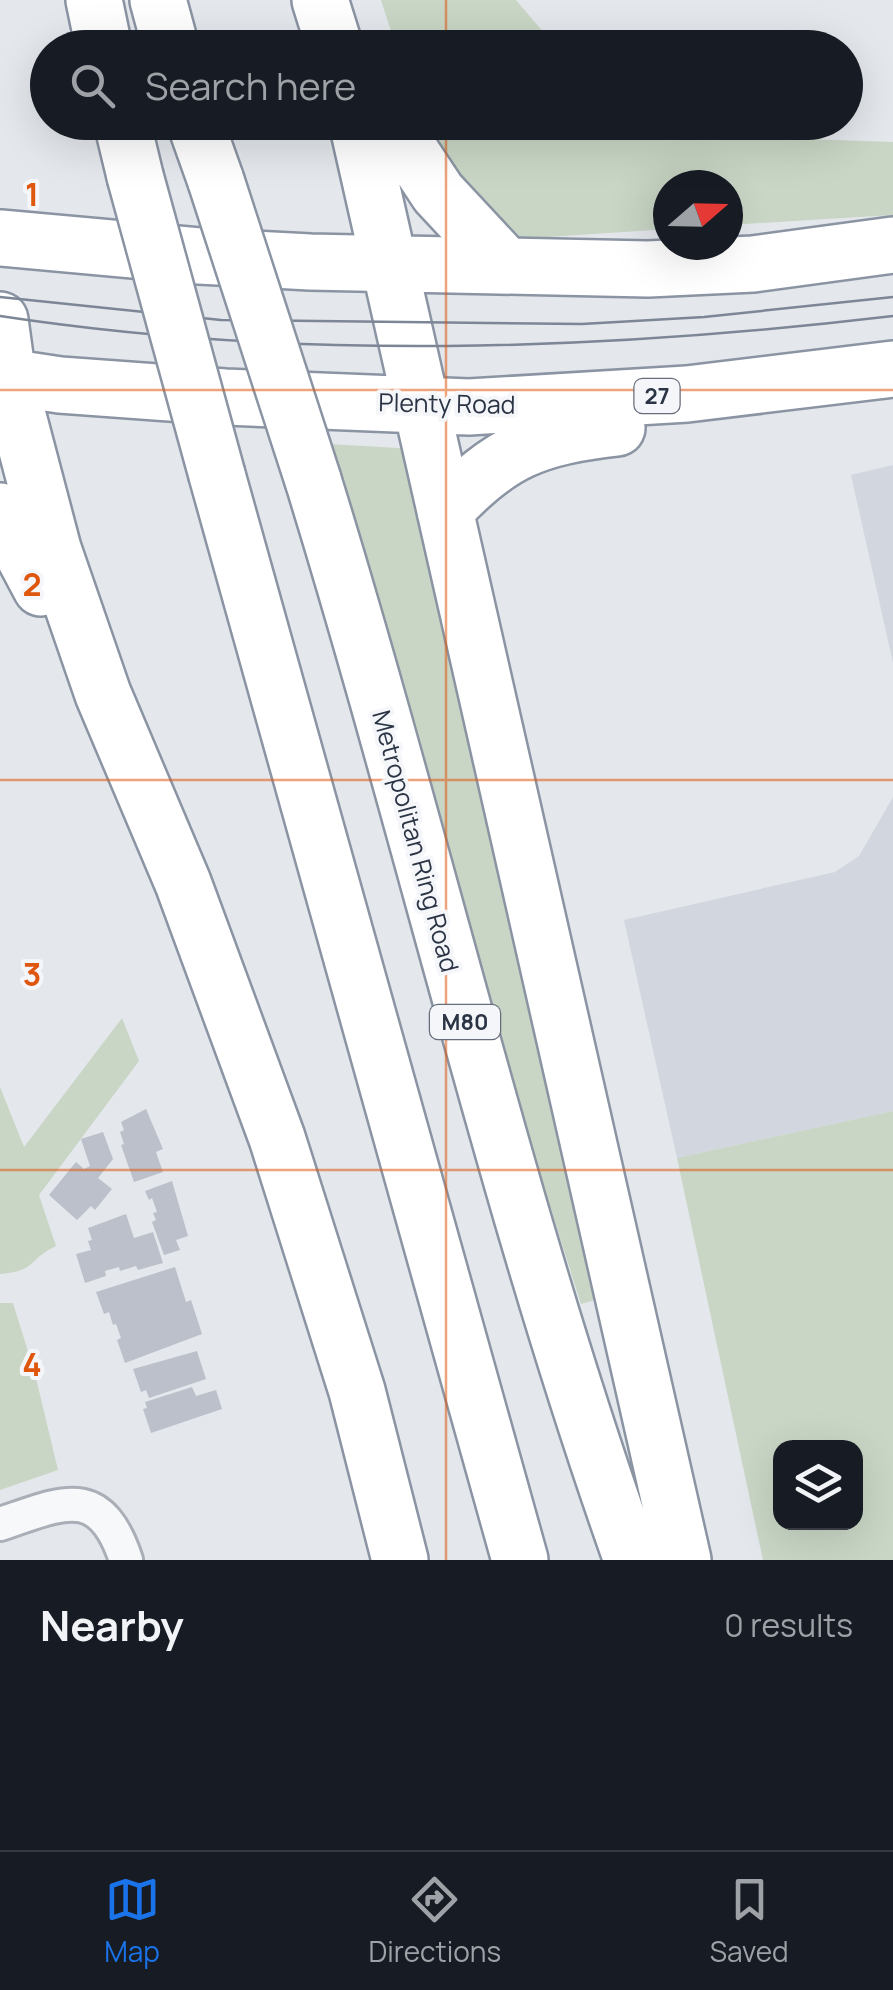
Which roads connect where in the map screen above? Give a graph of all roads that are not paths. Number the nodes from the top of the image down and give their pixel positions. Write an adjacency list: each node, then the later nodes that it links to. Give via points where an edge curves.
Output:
1 (94, 0): 5 (highway)
2 (158, 0): 6 (highway)
3 (320, 0): 7 (highway)
4 (348, 0): 8 (highway)
5 (100, 30)
6 (166, 30)
7 (329, 30)
8 (357, 30)
9 (126, 140): 27 (highway, bridge)
10 (202, 140): 28 (highway, Metropolitan Ring Road / M80, bridge, via 353,611 461,1008)
11 (360, 140): 15 (highway)
12 (403, 140): 16 (highway, via 438,193)
13 (0, 238): 15 (highway, via 199,256)
14 (893, 245): 16 (highway, via 702,268)
15 (386, 247): 16 (highway); 20 (highway)
16 (506, 266)
17 (0, 320): 19 (highway)
18 (893, 370): 20 (highway, Plenty Road / 27, via 585,402 468,407); 22 (highway, via 723,420 575,433 538,444 484,471)
19 (9, 390): 20 (highway, Plenty Road / 27, via 60,385 225,397); 23 (highway, via 52,548 103,694)
20 (424, 424): 22 (highway)
21 (0, 511): 23 (highway)
22 (445, 511): 29 (highway)
23 (182, 883): 26 (highway, via 276,1138 357,1391)
24 (0, 1524): 25 (street, via 74,1502 90,1505 113,1528)
25 (126, 1560)
26 (400, 1560)
27 (520, 1560)
28 (632, 1560)
29 (683, 1560)

